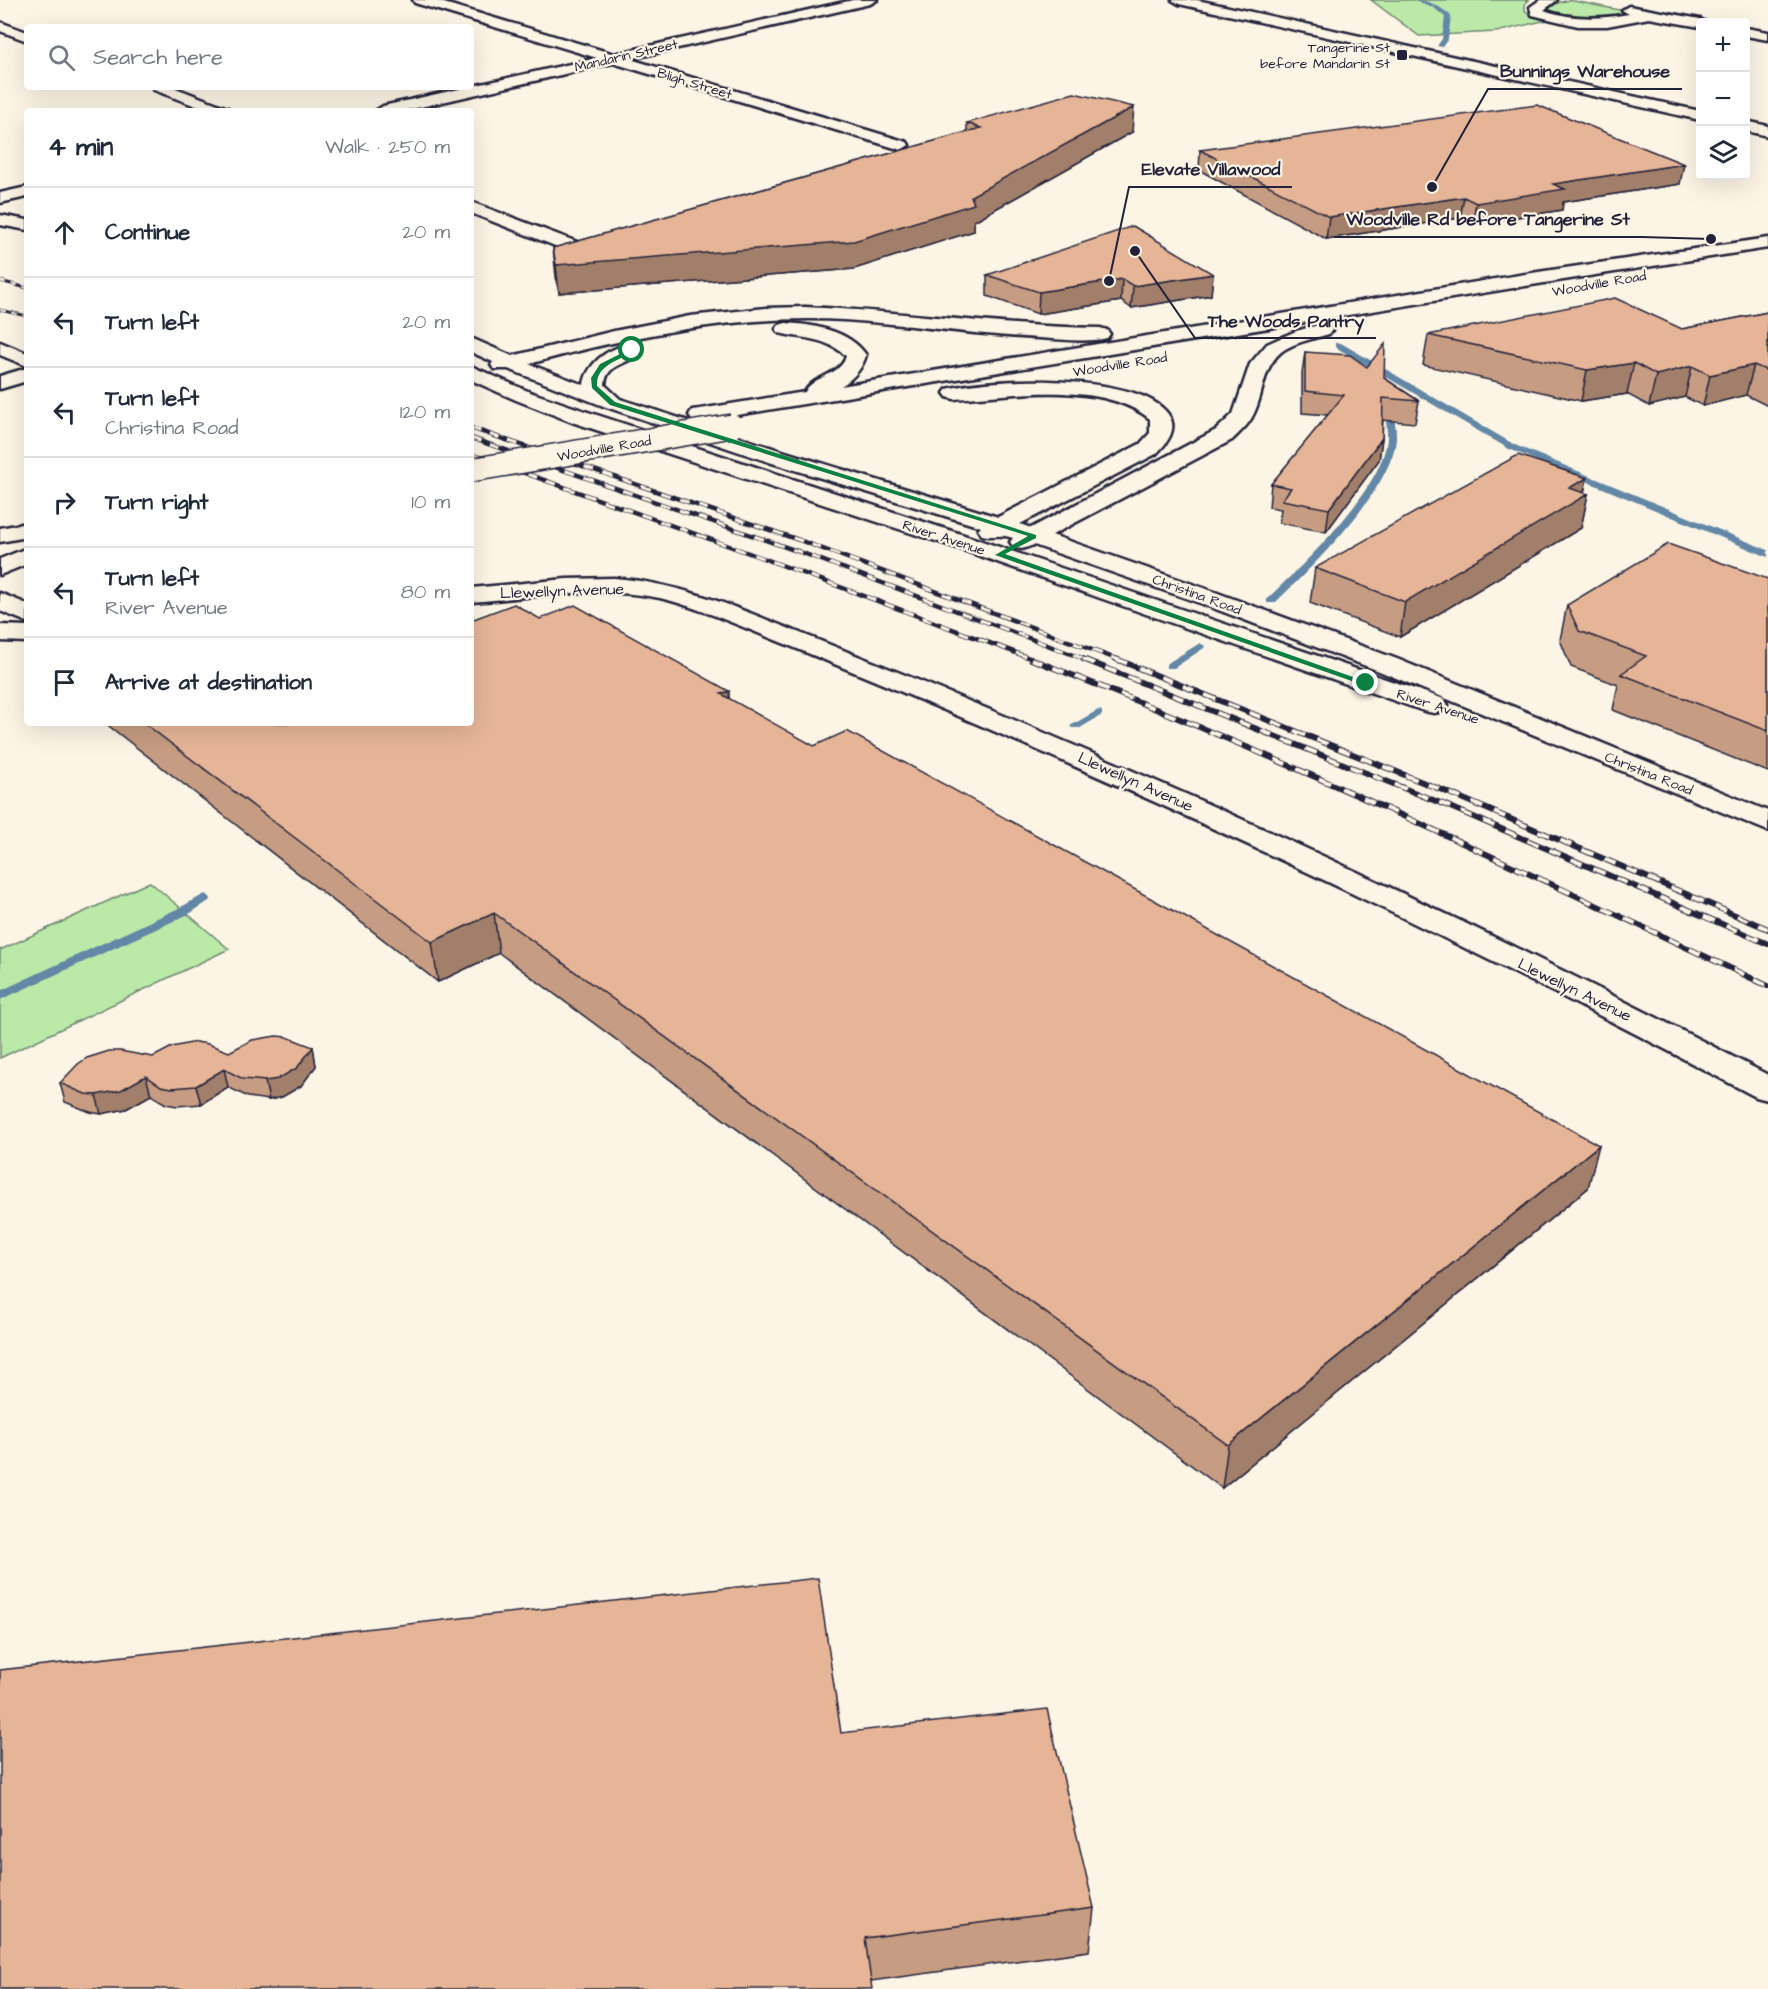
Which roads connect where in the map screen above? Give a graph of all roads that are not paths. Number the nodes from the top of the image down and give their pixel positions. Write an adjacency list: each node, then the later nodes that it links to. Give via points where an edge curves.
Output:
1 (420, 0): 12 (main road, Bligh Street)
2 (870, 0): 12 (main road, Mandarin Street)
3 (1179, 0): 16 (main road)
4 (1550, 0): 6 (main road, via 1538,7 1538,12 1551,18 1607,22)
5 (1610, 5): 6 (main road)
6 (1648, 14): 7 (main road)
7 (1696, 22)
8 (0, 26): 11 (main road)
9 (1750, 33): 10 (main road)
10 (1768, 36)
11 (24, 43)
12 (614, 58): 15 (main road, Mandarin Street); 19 (main road, Bligh Street)
13 (167, 90): 14 (main road)
14 (215, 108)
15 (396, 108)
16 (1696, 115)
17 (1750, 127): 18 (main road)
18 (1768, 131)
19 (901, 145)
20 (24, 193): 21 (main road)
21 (0, 198)
22 (474, 208): 26 (main road)
23 (0, 219): 24 (main road)
24 (24, 224)
25 (1768, 243): 28 (main road, Woodville Road)
26 (574, 247)
27 (1768, 255): 29 (main road, Woodville Road)
28 (1282, 320): 31 (main road, via 1157,332 1072,334 847,315 765,314); 44 (main road, Woodville Road)
29 (1322, 330): 43 (main road, Woodville Road); 51 (main road, via 1285,341 1264,358 1238,422 1224,435)
30 (474, 338): 31 (main road)
31 (591, 340): 36 (main road)
32 (474, 345): 36 (main road)
33 (0, 348): 35 (main road)
34 (632, 350): 39 (main road); 44 (main road, via 772,328 819,333 849,346 856,355 855,364); 45 (main road, via 602,365 594,378 594,387)
35 (24, 359)
36 (511, 363): 37 (main road); 39 (main road)
37 (474, 372)
38 (474, 373): 42 (main road, River Avenue)
39 (532, 373): 42 (main road); 45 (main road)
40 (24, 375): 41 (main road)
41 (0, 383)
42 (496, 384): 52 (main road, River Avenue, via 580,417)
43 (928, 395): 47 (main road, Woodville Road, bridge); 48 (main road, via 1081,388 1131,398 1152,408 1160,418 1159,440 1148,449)
44 (800, 398): 46 (main road, Woodville Road)
45 (613, 404): 48 (main road, Christina Road)
46 (474, 453)
47 (474, 469)
48 (1000, 525): 51 (main road, Christina Road); 52 (main road)
49 (24, 531): 50 (main road)
50 (0, 535)
51 (1034, 536): 55 (main road); 65 (main road, Christina Road, via 1388,665)
52 (965, 543): 55 (main road, River Avenue)
53 (24, 550): 54 (main road)
54 (0, 555)
55 (999, 555): 65 (main road, River Avenue, via 1366,683)
56 (24, 556): 57 (main road)
57 (0, 568)
58 (474, 595): 67 (main road, Llewellyn Avenue, via 630,587 659,591 724,611 1037,737 1239,827 1665,1034)
59 (0, 601): 61 (main road)
60 (0, 610): 62 (main road)
61 (24, 613)
62 (24, 614)
63 (0, 633): 64 (main road)
64 (24, 634)
65 (1658, 778): 66 (main road, Christina Road)
66 (1768, 822)
67 (1768, 1089)

